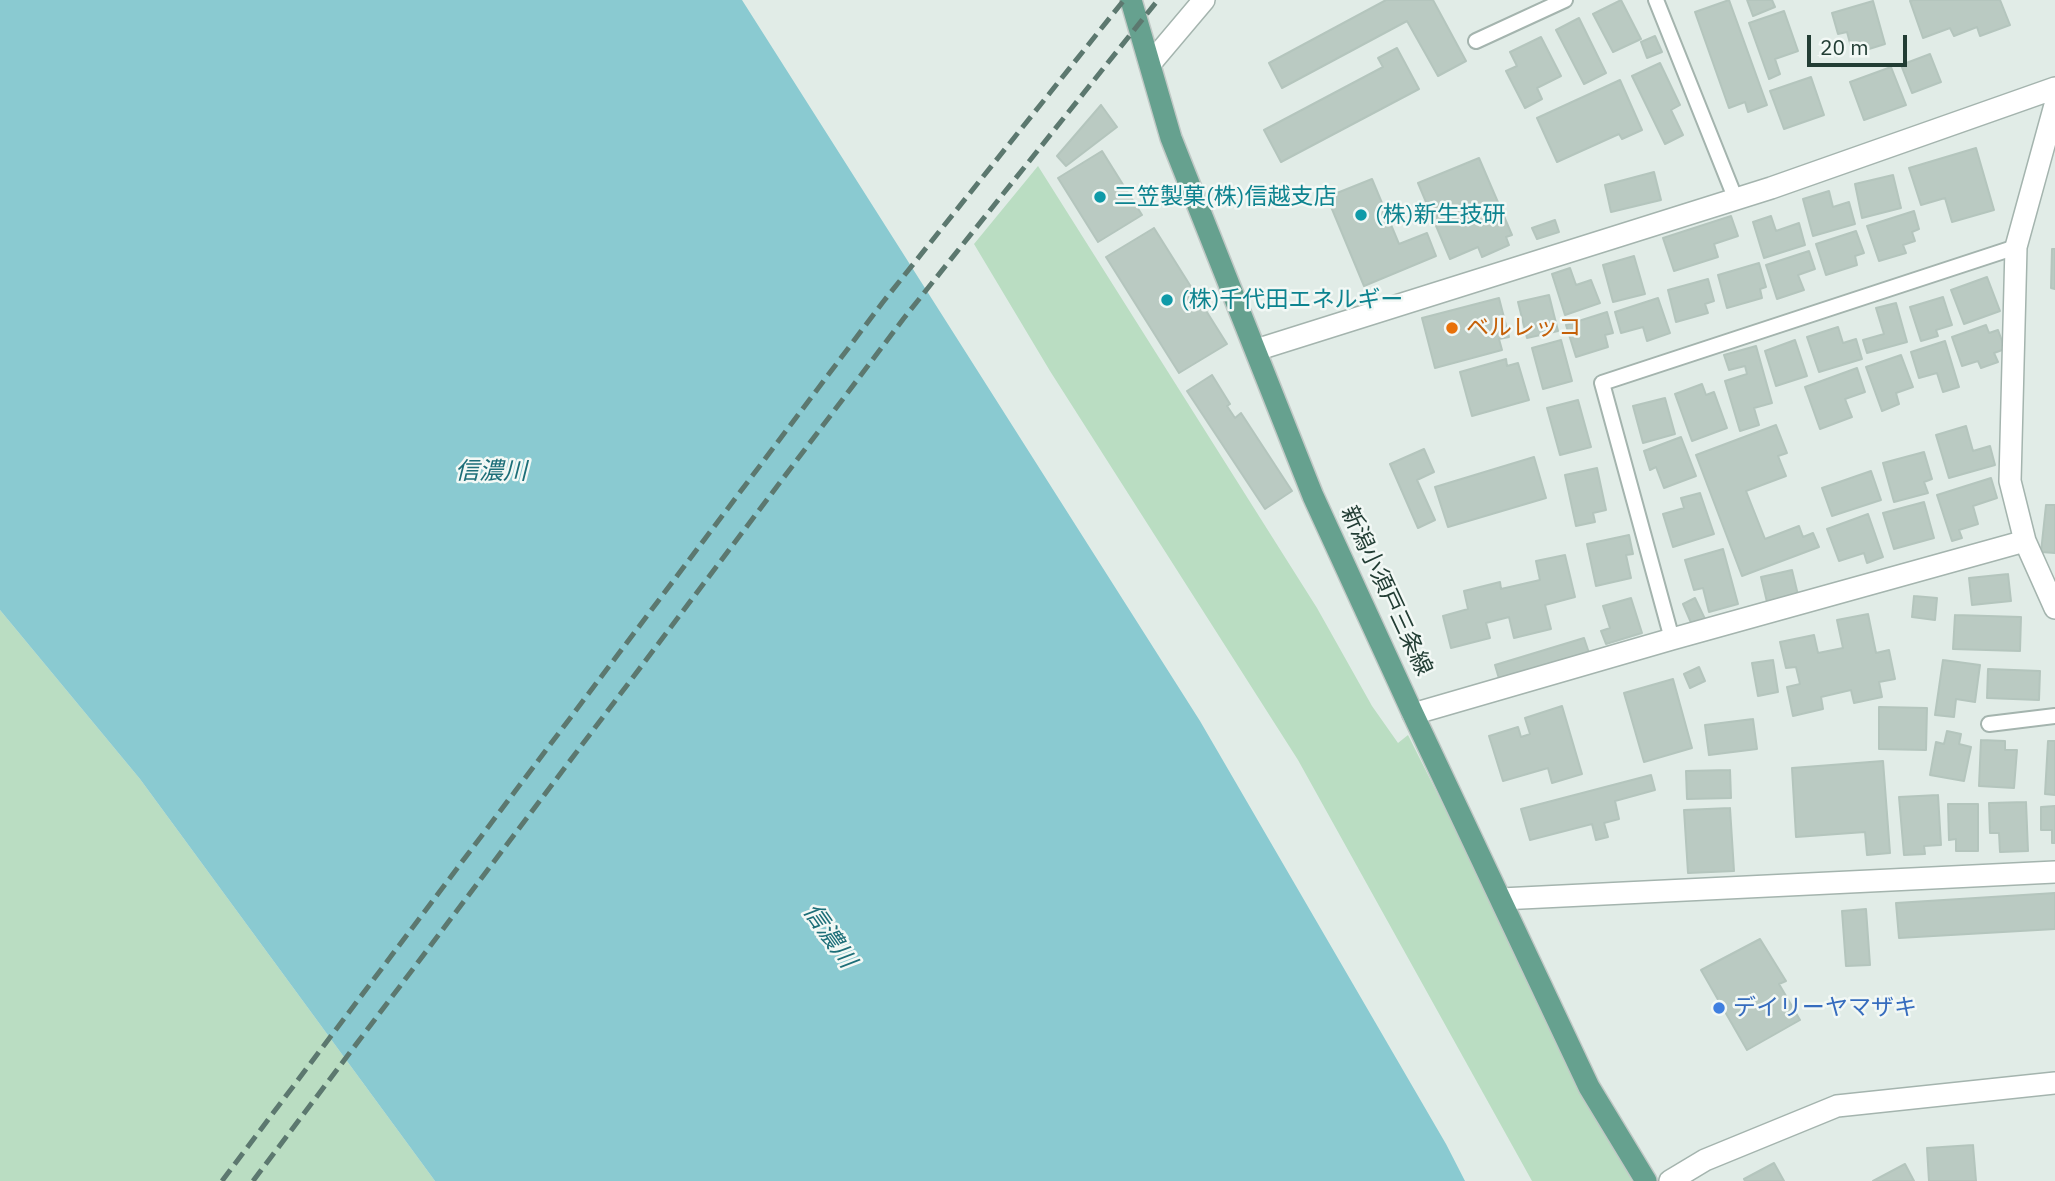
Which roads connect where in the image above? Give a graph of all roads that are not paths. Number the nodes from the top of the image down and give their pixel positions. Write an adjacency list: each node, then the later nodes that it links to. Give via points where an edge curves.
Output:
1 (1131, 0): 6 (main road, 新潟小須戸三条線)
2 (1204, 0): 6 (street)
3 (1565, 0): 5 (lane)
4 (1656, 0): 9 (lane)
5 (1476, 41)
6 (1150, 64): 11 (main road, 新潟小須戸三条線, via 1171,138)
7 (2055, 88): 9 (street)
8 (2055, 105): 10 (street)
9 (1735, 200): 11 (street)
10 (2016, 247): 12 (street, via 2010,481); 14 (lane, via 1602,383)
11 (1256, 350): 15 (main road, 新潟小須戸三条線, via 1313,496)
12 (2025, 541): 13 (street); 14 (street)
13 (2055, 608)
14 (1672, 639): 15 (street)
15 (1413, 713): 19 (main road, 新潟小須戸三条線)
16 (2055, 716): 17 (lane)
17 (1989, 724)
18 (2055, 872): 19 (street)
19 (1501, 899): 21 (main road, 新潟小須戸三条線, via 1589,1087)
20 (2055, 1083): 22 (street, via 1837,1106 1705,1160)
21 (1646, 1181)
22 (1670, 1181)

